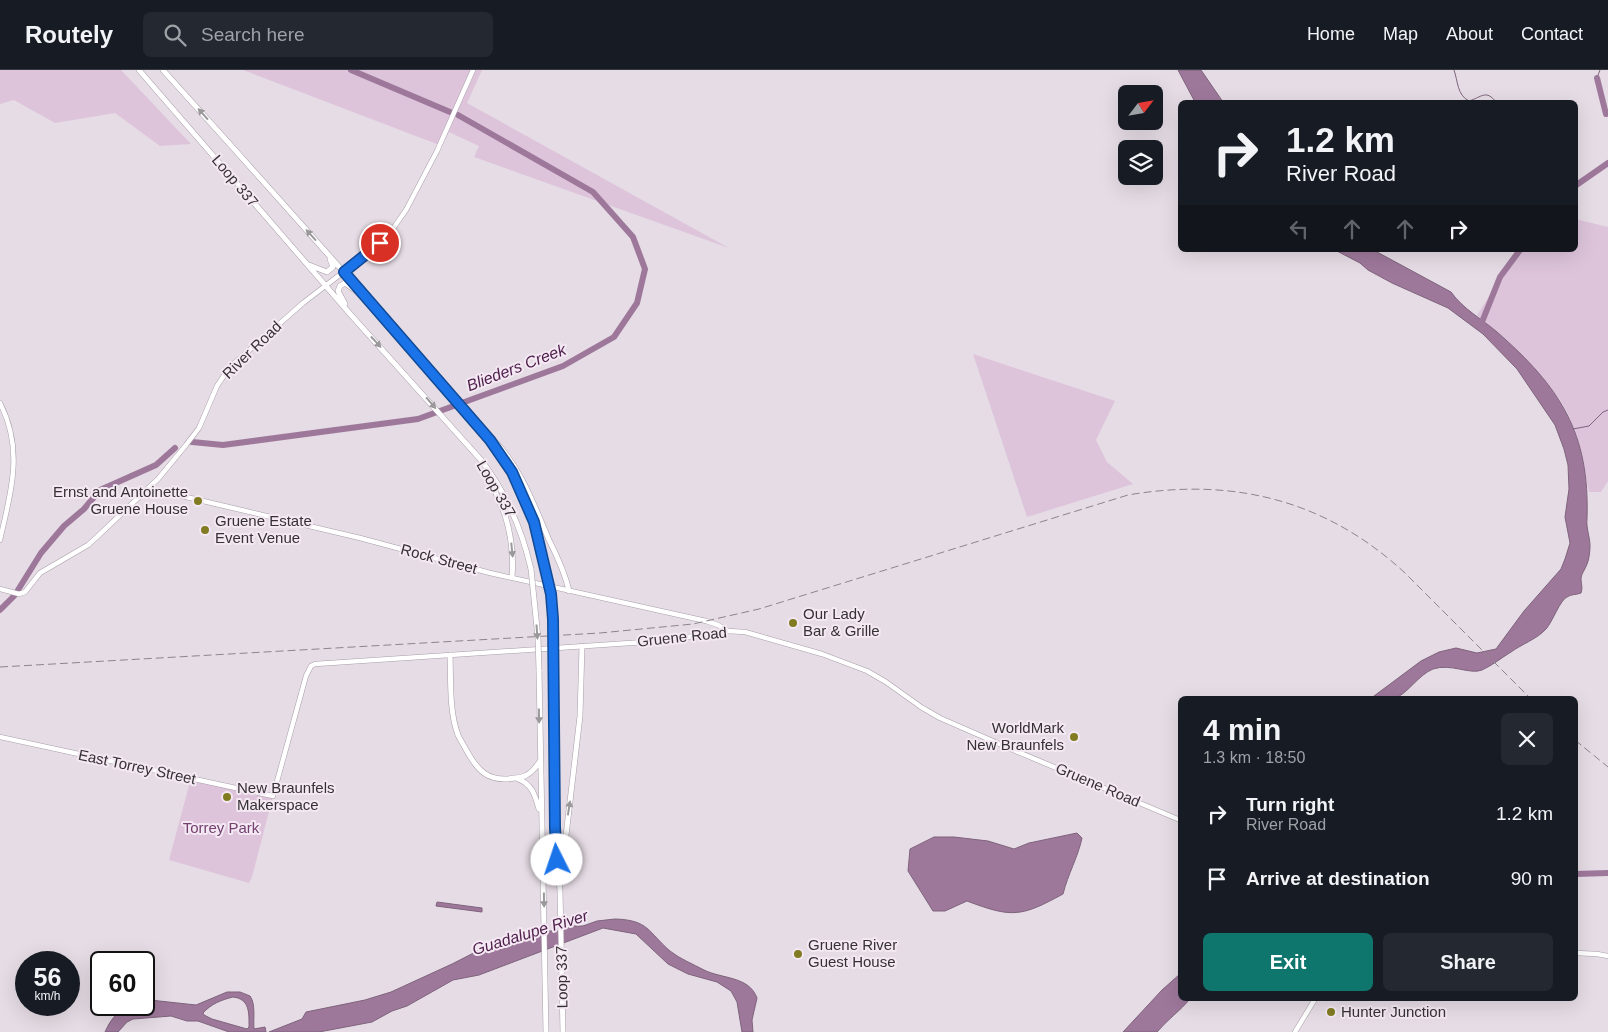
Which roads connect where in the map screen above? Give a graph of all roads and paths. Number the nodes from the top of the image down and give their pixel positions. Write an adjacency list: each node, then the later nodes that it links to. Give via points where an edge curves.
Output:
1 (139, 70): 5 (main road, Loop 337)
2 (163, 70): 4 (main road, Loop 337, one-way to 2)
3 (473, 70): 6 (street, River Road, via 436,154 402,217 380,243)
4 (327, 253): 5 (main road, via 333,267 329,271); 6 (main road, Loop 337)
5 (306, 264): 7 (main road, Loop 337)
6 (344, 272): 7 (street, River Road); 8 (main road, Loop 337)
7 (326, 285): 9 (main road, Loop 337); 13 (street, River Road, via 229,368 198,428)
8 (368, 299): 9 (main road, via 345,283 340,286 338,291); 11 (main road, Loop 337)
9 (353, 318): 12 (main road, Loop 337, one-way to 12)
10 (0, 403): 14 (street, via 10,431 15,463)
11 (474, 420): 17 (main road, via 497,443 531,496); 27 (main road, Loop 337, bridge, via 512,472 534,522 551,594 555,828)
12 (489, 470): 15 (main road, one-way to 15, via 510,536); 22 (main road, Loop 337, one-way to 22, bridge, via 516,522 531,569 539,670)
13 (148, 488): 15 (street, Rock Street); 16 (street, River Road, via 88,544 40,573 25,592 19,594)
14 (0, 540)
15 (512, 577): 17 (street, Rock Street)
16 (0, 589)
17 (569, 591): 18 (street, Rock Street, via 718,624)
18 (728, 631): 19 (street, Gruene Road, via 660,641); 26 (street, Gruene Road, via 745,632 867,671 940,718)
19 (582, 646): 20 (street, Gruene Road); 27 (main road, one-way to 19, via 580,716)
20 (450, 655): 23 (main road, via 453,714 458,735 483,774 498,779); 24 (street, Gruene Road, via 311,666)
21 (0, 737): 24 (street, East Torrey Street)
22 (540, 761): 23 (main road, via 533,772); 25 (main road, Loop 337)
23 (517, 779): 25 (main road, via 528,783)
24 (273, 796)
25 (542, 816): 31 (main road, Loop 337, one-way to 31)
26 (1178, 819)
27 (560, 891): 32 (main road, Loop 337)
28 (1578, 953): 29 (street)
29 (1608, 956)
30 (1314, 1001): 33 (street)
31 (545, 1032)
32 (563, 1032)
33 (1295, 1032)

